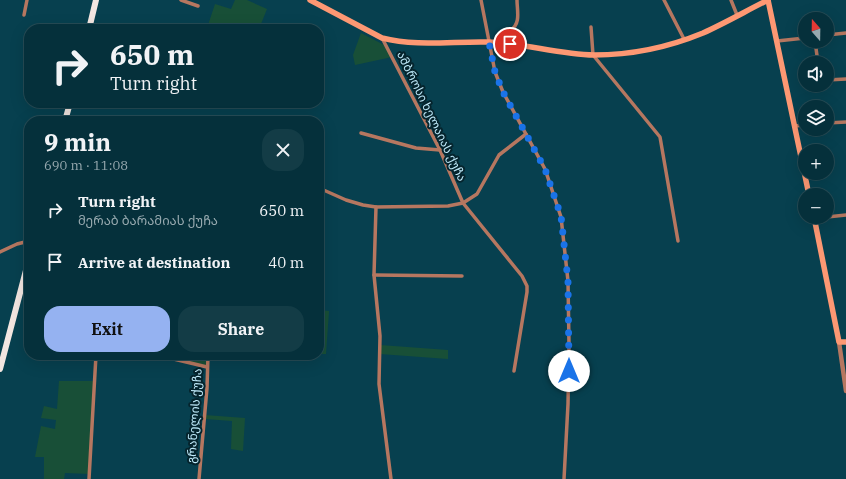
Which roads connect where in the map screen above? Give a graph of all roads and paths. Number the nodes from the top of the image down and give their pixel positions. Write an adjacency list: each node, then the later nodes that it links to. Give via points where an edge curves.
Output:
1 (27, 0): 11 (street)
2 (96, 0): 13 (highway)
3 (181, 0): 10 (street)
4 (310, 0): 17 (main road)
5 (481, 0): 21 (street)
6 (517, 0): 22 (street, via 517,23)
7 (664, 0): 19 (street)
8 (731, 0): 12 (street)
9 (768, 0): 12 (main road); 20 (main road)
10 (198, 6)
11 (24, 15)
12 (737, 15): 19 (main road)
13 (90, 24)
14 (591, 27): 23 (street)
15 (846, 33): 16 (street)
16 (834, 34)
17 (382, 38): 21 (main road, via 407,42); 32 (street, ამბროსი ხელაიას ქუჩა)
18 (798, 39): 20 (street)
19 (684, 40): 23 (main road, via 643,51)
20 (777, 41): 28 (main road)
21 (489, 42): 22 (main road); 31 (street, via 495,72 503,92)
22 (496, 42): 23 (main road)
23 (593, 54): 40 (street, via 660,137)
24 (846, 79): 25 (street)
25 (834, 80)
26 (846, 122): 27 (street)
27 (834, 123)
28 (794, 126): 29 (street); 33 (main road)
29 (798, 126)
30 (361, 133): 32 (street, via 416,148)
31 (526, 134): 35 (street, via 499,155 477,194); 58 (street, via 545,169 561,216 565,250 569,345)
32 (440, 150): 35 (street, ამბროსი ხელაიას ქუჩა)
33 (807, 188)
34 (324, 190): 36 (street, via 346,200)
35 (463, 203): 36 (street, via 448,206); 53 (street, ამბროსი ხელაიას ქუჩა, via 522,276 526,286)
36 (376, 207): 43 (street)
37 (846, 215): 38 (street)
38 (834, 216)
39 (815, 224): 46 (main road)
40 (678, 241)
41 (24, 242): 42 (street)
42 (0, 252)
43 (374, 275): 44 (street); 57 (street, via 380,336 379,384)
44 (462, 276)
45 (24, 279): 52 (highway)
46 (839, 342): 47 (main road); 54 (street)
47 (846, 342)
48 (96, 360): 55 (street)
49 (178, 360): 51 (street)
50 (208, 360): 51 (street, გრანელის ქუჩა)
51 (207, 367): 56 (street, გრანელის ქუჩა)
52 (0, 369)
53 (514, 371)
54 (846, 391)
55 (89, 479)
56 (199, 479)
57 (391, 479)
58 (564, 479)

